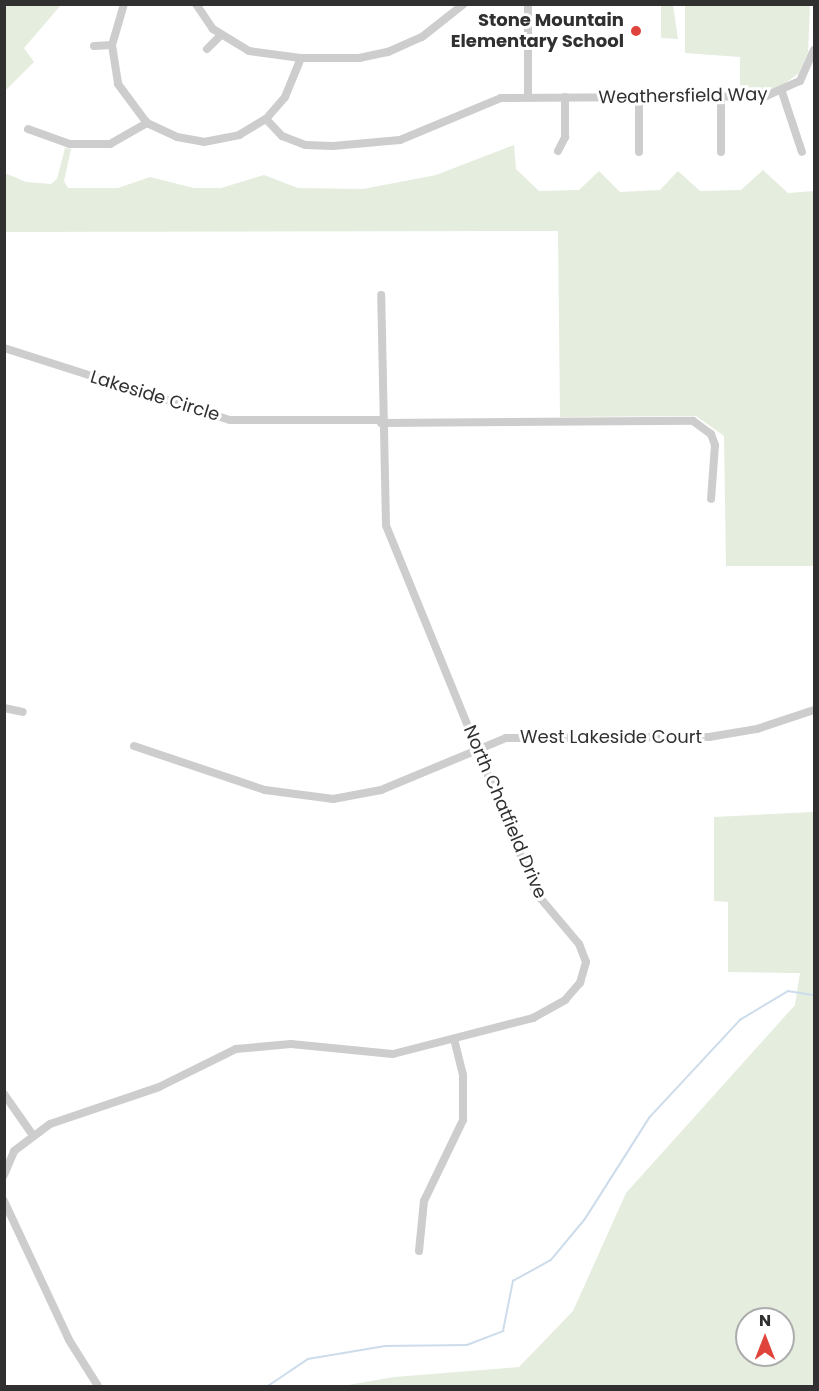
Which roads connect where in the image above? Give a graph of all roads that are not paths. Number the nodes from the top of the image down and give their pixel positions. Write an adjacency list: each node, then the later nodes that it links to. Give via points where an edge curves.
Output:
1 (124, 4): 6 (street)
2 (196, 4): 5 (street)
3 (464, 4): 10 (street, via 422,37 388,52 359,58)
4 (528, 4): 12 (street)
5 (221, 35): 8 (street); 10 (street, via 249,51)
6 (112, 45): 7 (street); 17 (street, via 118,84)
7 (94, 46)
8 (207, 49)
9 (814, 50): 11 (street, Weathersfield Way, via 805,75)
10 (302, 58): 16 (street, via 285,97)
11 (782, 92): 15 (street, Weathersfield Way); 22 (street)
12 (528, 97): 13 (street, Weathersfield Way); 16 (street, Weathersfield Way, via 488,102 432,129 368,144 305,145 282,135)
13 (565, 97): 14 (street, Weathersfield Way); 19 (street, via 565,137)
14 (639, 97): 15 (street, Weathersfield Way); 20 (street)
15 (721, 98): 21 (street)
16 (266, 119): 17 (street, via 239,135 204,142)
17 (147, 123): 18 (street, via 110,144 70,144)
18 (28, 129)
19 (558, 151)
20 (639, 152)
21 (721, 152)
22 (802, 152)
23 (381, 295): 25 (street, North Chatfield Drive)
24 (4, 348): 25 (street, Lakeside Circle, via 230,420)
25 (381, 421): 26 (street, Lakeside Circle, via 693,421 711,434 715,445); 31 (street, North Chatfield Drive, via 386,525)
26 (711, 499)
27 (4, 708): 29 (street)
28 (814, 710): 31 (street, West Lakeside Court, via 757,729 709,737 524,735)
29 (23, 712)
30 (134, 746): 31 (street, West Lakeside Court, via 265,790 333,799 381,790)
31 (478, 751): 32 (street, North Chatfield Drive, via 536,893 579,944 586,962 580,983 565,1000 533,1018)
32 (454, 1040): 34 (street, North Chatfield Drive, via 393,1054 291,1044 236,1049 159,1087); 37 (street, via 463,1075 462,1120 424,1201)
33 (4, 1094): 34 (street)
34 (32, 1134): 35 (street, North Chatfield Drive, via 14,1151)
35 (4, 1175)
36 (4, 1201): 38 (street, via 69,1340)
37 (419, 1251)
38 (98, 1386)

